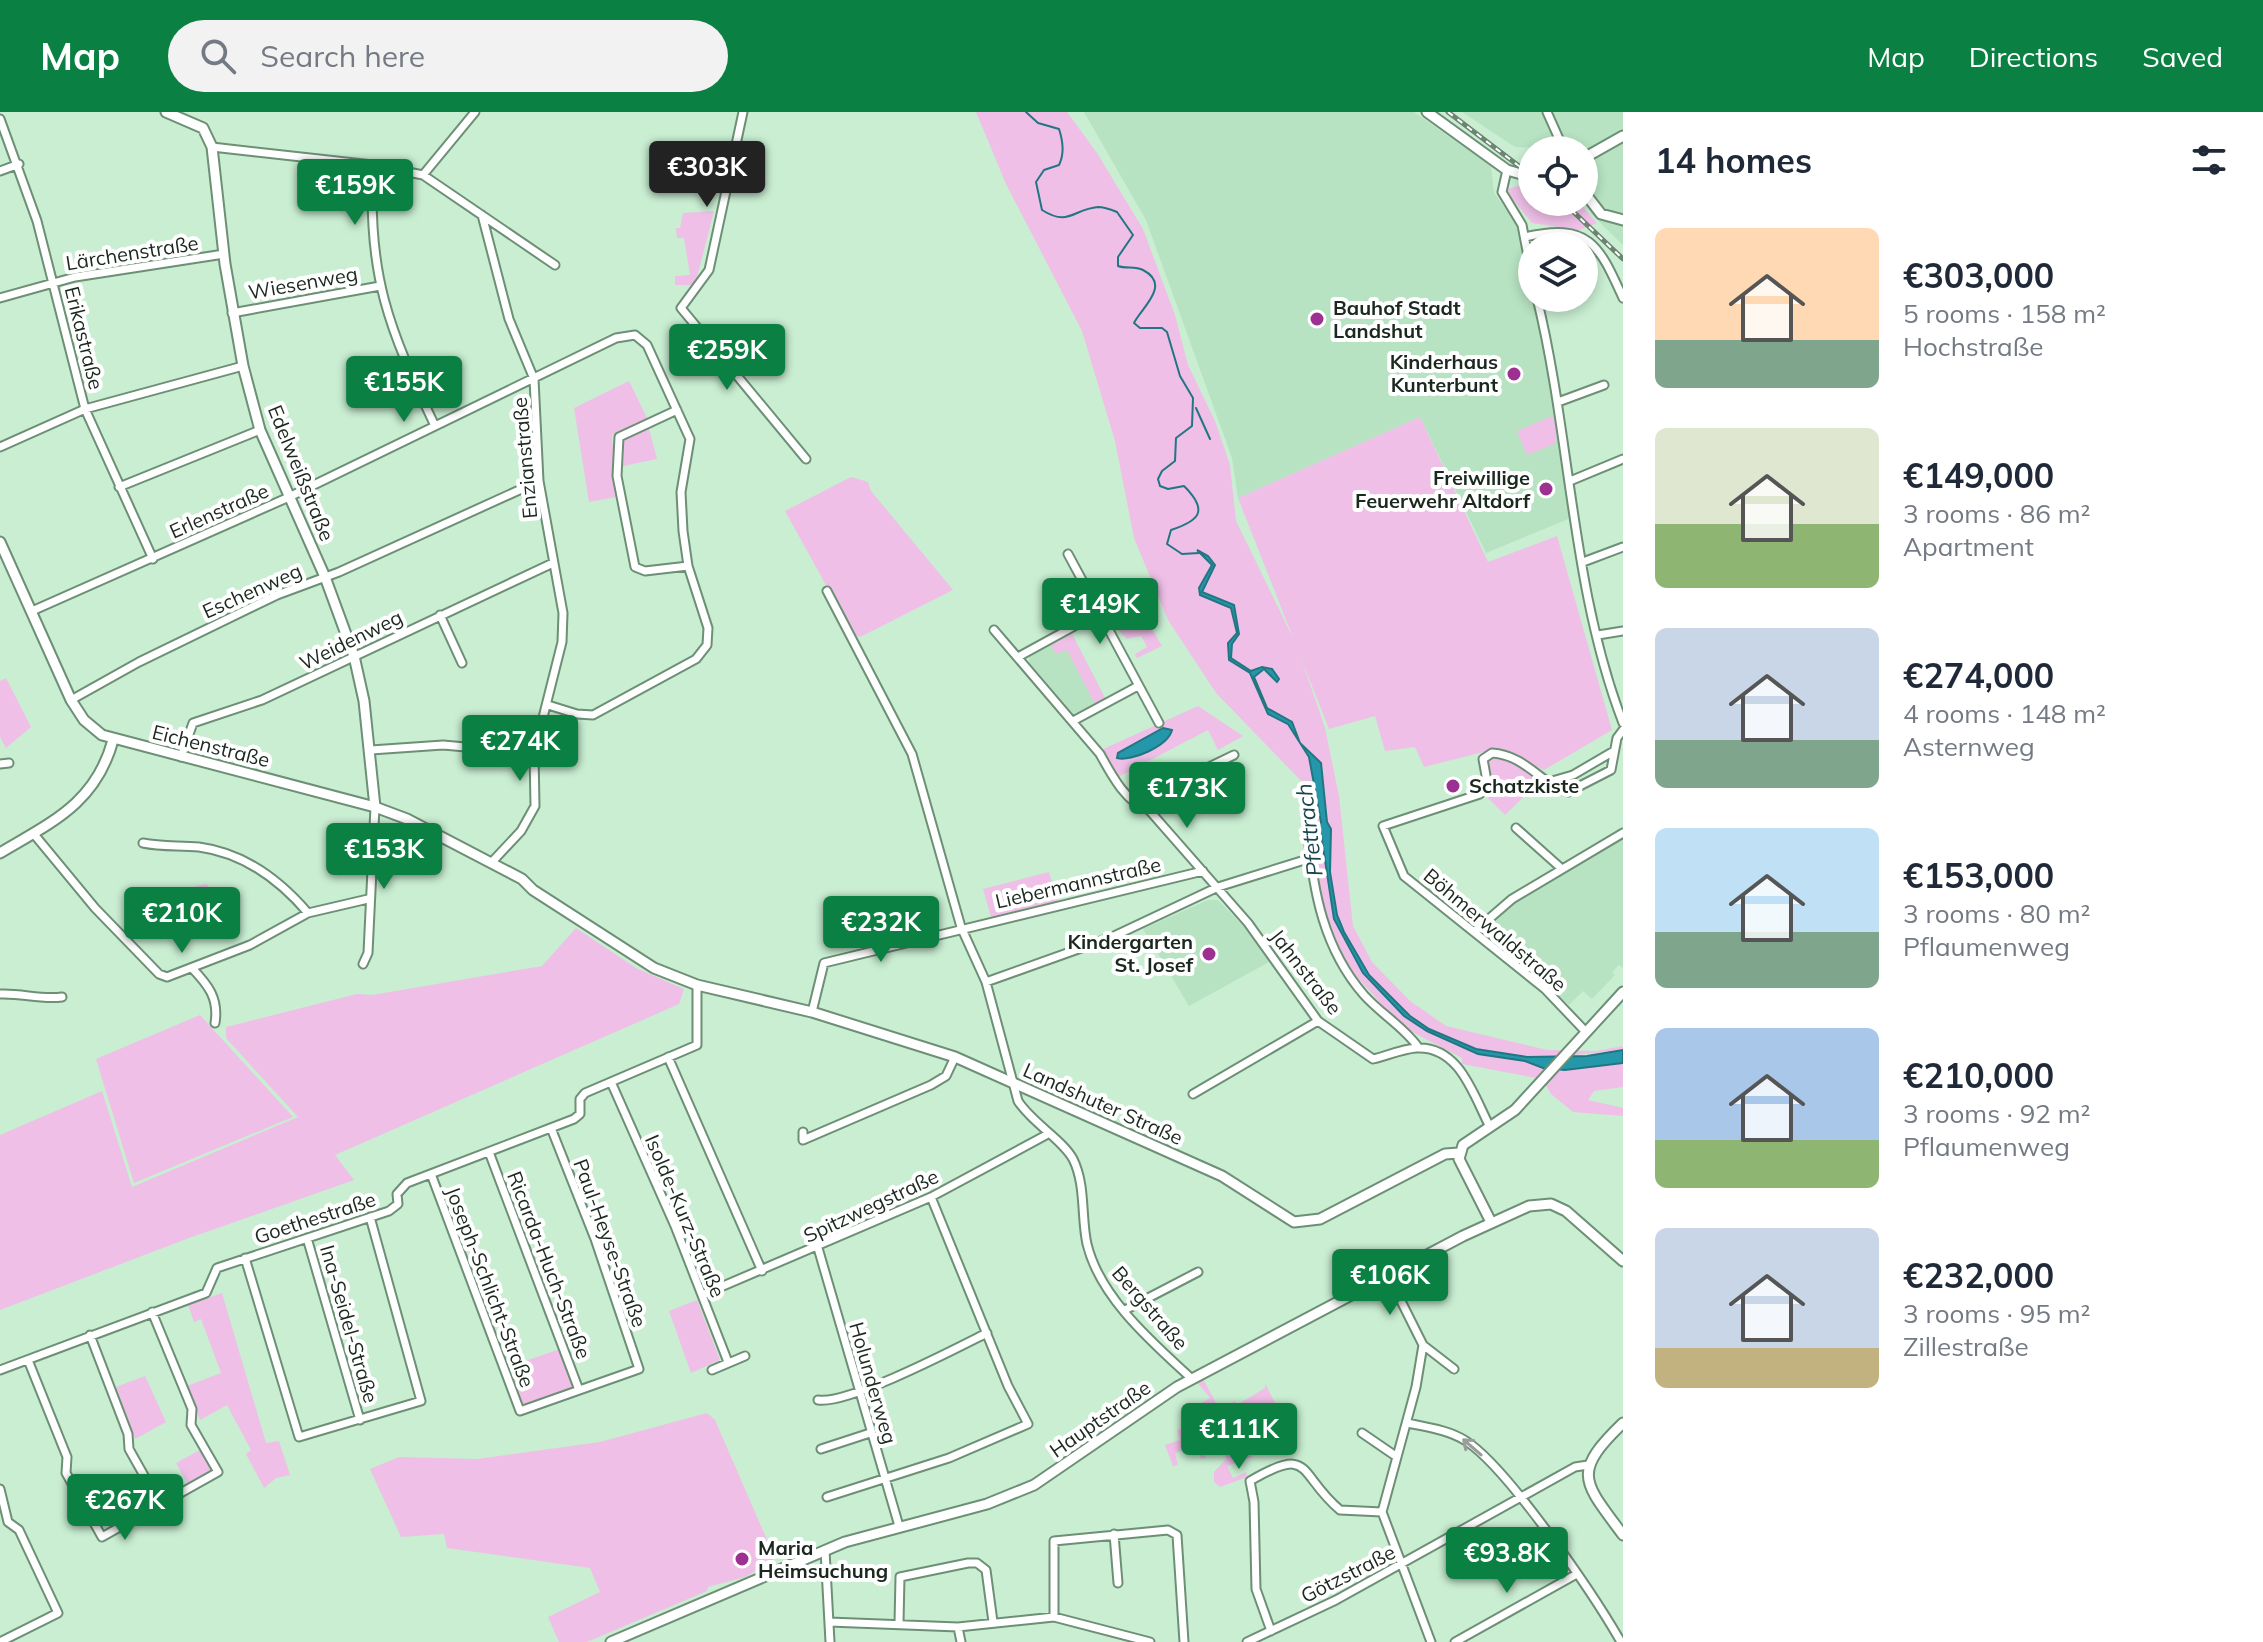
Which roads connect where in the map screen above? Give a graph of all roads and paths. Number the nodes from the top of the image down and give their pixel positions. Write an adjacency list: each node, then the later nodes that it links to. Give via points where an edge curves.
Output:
1 (166, 112): 9 (street, via 203,128)
2 (475, 112): 16 (street)
3 (743, 112): 39 (street, via 709,270 681,308)
4 (1427, 112): 13 (street)
5 (1547, 112): 7 (street)
6 (0, 119): 11 (street, Erikastraße)
7 (1558, 136)
8 (1623, 136): 10 (street)
9 (212, 147): 12 (street); 22 (street, Edelweißstraße)
10 (1598, 150)
11 (19, 164): 14 (street); 24 (street, Erikastraße)
12 (373, 165): 16 (street); 25 (street, via 370,220)
13 (1507, 170): 15 (street); 20 (street, via 1502,192)
14 (0, 171)
15 (1518, 173)
16 (423, 175): 18 (street)
17 (1598, 210): 19 (street)
18 (482, 215): 23 (street); 31 (street, Enzianstraße, via 509,319)
19 (1623, 220)
20 (1523, 232)
21 (1598, 249): 27 (street)
22 (224, 254): 24 (street, Lärchenstraße); 29 (street, Edelweißstraße)
23 (555, 265)
24 (53, 282): 26 (street, Lärchenstraße); 34 (street, Erikastraße)
25 (380, 286): 29 (street, Wiesenweg); 36 (street, via 399,351)
26 (0, 298)
27 (1623, 298)
28 (1540, 312): 33 (street)
29 (232, 313): 30 (street, Edelweißstraße)
30 (243, 366): 34 (street); 37 (street, Edelweißstraße)
31 (534, 379): 35 (street, Erlenstraße, via 616,338 635,335 647,345); 36 (street, Erlenstraße); 41 (street, Enzianstraße)
32 (1604, 385): 33 (street)
33 (1558, 402): 42 (street)
34 (85, 409): 38 (street); 43 (street, Erikastraße)
35 (677, 410): 51 (street, via 690,439 681,492); 51 (street, via 619,437 617,476 635,567 645,571)
36 (435, 426): 44 (street, Erlenstraße)
37 (260, 430): 43 (street); 44 (street, Edelweißstraße)
38 (0, 447)
39 (806, 459)
40 (1623, 459): 42 (street)
41 (539, 481): 50 (street, Enzianstraße); 52 (street, Eschenweg)
42 (1570, 481): 49 (street)
43 (119, 487): 48 (street, Erikastraße)
44 (289, 497): 48 (street, Erlenstraße); 52 (street, Edelweißstraße)
45 (0, 542): 54 (street, Eichenstraße)
46 (1623, 547): 49 (street)
47 (1068, 554): 55 (street)
48 (153, 559): 54 (street, Erlenstraße)
49 (1583, 562): 59 (street)
50 (553, 563): 56 (street, Weidenweg); 65 (street, Enzianstraße, via 563,613 562,642)
51 (688, 566): 65 (street, via 708,628 702,654 593,715)
52 (325, 577): 60 (street, Edelweißstraße); 64 (street, Eschenweg, via 170,646)
53 (827, 591): 92 (street, Bergstraße, via 912,754)
54 (32, 611): 64 (street, Eichenstraße)
55 (1100, 612): 61 (street); 63 (street)
56 (440, 615): 60 (street, Weidenweg); 62 (street)
57 (994, 630): 61 (street, Jahnstraße)
58 (1623, 631): 59 (street)
59 (1598, 635): 68 (street)
60 (354, 656): 71 (street, Edelweißstraße); 75 (street, Weidenweg, via 262,700 193,723)
61 (1018, 657): 66 (street, Jahnstraße)
62 (462, 663)
63 (1138, 686): 66 (street); 67 (street)
64 (71, 700): 70 (street, Eichenstraße, via 92,728)
65 (548, 705): 73 (street, Enzianstraße)
66 (1073, 721): 78 (street, Jahnstraße, via 1112,777 1139,807)
67 (1159, 723)
68 (1623, 723)
69 (1623, 730): 72 (street, Böhmerwaldstraße)
70 (113, 740): 75 (street, Eichenstraße); 80 (street, via 103,772 87,794)
71 (371, 750): 73 (street, via 443,745); 77 (street, Edelweißstraße)
72 (1614, 751): 76 (street, via 1573,775); 76 (street, Böhmerwaldstraße, via 1611,770 1568,792)
73 (534, 753): 86 (street, Enzianstraße, via 531,818)
74 (1234, 755): 78 (street, via 1157,792)
75 (181, 757): 77 (street, Eichenstraße)
76 (1551, 781): 93 (street, Böhmerwaldstraße, via 1505,755 1487,754 1482,765 1487,781 1480,794 1383,826 1404,876)
77 (375, 807): 86 (street, Eichenstraße, via 436,831); 90 (street)
78 (1149, 810): 88 (street, Jahnstraße)
79 (1516, 828): 87 (street)
80 (33, 833): 84 (street); 95 (street, via 159,974)
81 (1308, 833): 85 (street)
82 (1623, 833): 87 (street)
83 (143, 843): 91 (street, via 198,847 243,860 284,888)
84 (0, 853)
85 (1311, 858): 89 (street); 106 (street, via 1323,927 1344,968)
86 (491, 863): 97 (street, Eichenstraße, via 654,968)
87 (1562, 869): 93 (street, via 1512,899)
88 (1203, 871): 89 (street, Jahnstraße); 92 (street, Liebermannstraße)
89 (1218, 887): 96 (street, via 1112,937); 103 (street, Jahnstraße)
90 (368, 899): 91 (street); 94 (street, via 368,953)
91 (308, 913): 95 (street, via 250,945)
92 (961, 927): 96 (street, Bergstraße); 102 (street, Liebermannstraße, via 824,963)
93 (1475, 931): 105 (street, Böhmerwaldstraße, via 1545,989)
94 (363, 964)
95 (192, 968): 104 (street, via 210,987 218,1008)
96 (986, 982): 110 (street, Bergstraße)
97 (697, 985): 98 (street, Eichenstraße); 107 (street, Goethestraße, via 698,1042)
98 (713, 989): 102 (street, Landshuter Straße)
99 (1623, 992): 105 (street)
100 (0, 994): 101 (street)
101 (62, 997)
102 (812, 1012): 108 (street, Landshuter Straße)
103 (1318, 1021): 106 (street, Jahnstraße, via 1373,1059); 111 (street)
104 (215, 1023)
105 (1585, 1031): 112 (street, via 1515,1110)
106 (1418, 1047): 112 (street, via 1459,1066)
107 (668, 1057): 109 (street, Goethestraße); 126 (street)
108 (955, 1057): 110 (street, Landshuter Straße); 114 (street, via 946,1076 931,1085 803,1140)
109 (611, 1082): 113 (street, Goethestraße, via 582,1095 578,1117); 129 (street, Isolde-Kurz-Straße)
110 (1016, 1086): 115 (street, Bergstraße, via 1023,1108); 117 (street, Landshuter Straße, via 1222,1176 1294,1222 1320,1219 1445,1154)
111 (1193, 1094)
112 (1490, 1127): 117 (street)
113 (551, 1128): 116 (street, Goethestraße); 142 (street, Paul-Heyse-Straße, via 639,1369)
114 (803, 1132)
115 (1048, 1134): 119 (street, Spitzwegstraße); 130 (street, Bergstraße, via 1073,1159 1087,1245 1100,1278)
116 (489, 1152): 118 (street, Goethestraße); 142 (street, Ricarda-Huch-Straße)
117 (1459, 1153): 121 (street)
118 (431, 1174): 120 (street, Goethestraße, via 403,1186 395,1208); 142 (street, Joseph-Schlicht-Straße, via 520,1411)
119 (931, 1197): 123 (street, Spitzwegstraße); 132 (street)
120 (370, 1217): 122 (street, Goethestraße); 145 (street, via 421,1401)
121 (1491, 1222): 125 (street, Hauptstraße, via 1529,1206 1551,1204); 128 (street, Hauptstraße)
122 (307, 1238): 124 (street, Goethestraße); 145 (street, Ina-Seidel-Straße)
123 (818, 1248): 126 (street, Spitzwegstraße); 143 (street, Holunderweg)
124 (245, 1258): 131 (street, Goethestraße, via 215,1269 207,1292); 145 (street, via 299,1437)
125 (1623, 1261)
126 (762, 1271): 129 (street, Spitzwegstraße)
127 (1198, 1272): 130 (street)
128 (1389, 1277): 134 (street); 141 (street, Hauptstraße)
129 (702, 1295): 137 (street, Isolde-Kurz-Straße)
130 (1125, 1310): 141 (street, Bergstraße)
131 (152, 1312): 133 (street, Goethestraße); 157 (street, via 192,1409 191,1425 218,1472)
132 (987, 1333): 143 (street); 153 (street, via 1028,1424)
133 (90, 1335): 136 (street, Goethestraße); 157 (street, via 129,1449)
134 (1423, 1345): 138 (street); 146 (street)
135 (745, 1356): 137 (street)
136 (28, 1360): 139 (street, Goethestraße); 157 (street, via 67,1457 66,1473 102,1537)
137 (728, 1362): 140 (street)
138 (1454, 1369)
139 (0, 1370)
140 (712, 1370)
141 (1192, 1379): 159 (street, Hauptstraße, via 1034,1485 987,1504)
142 (579, 1390)
143 (858, 1390): 144 (street); 148 (street, Holunderweg)
144 (818, 1400)
145 (360, 1420)
146 (1407, 1423): 151 (street); 156 (street, one-way to 146, via 1468,1442)
147 (1623, 1423): 152 (street)
148 (870, 1433): 150 (street); 153 (street, Holunderweg)
149 (1362, 1433): 151 (street)
150 (821, 1449)
151 (1397, 1457): 158 (street)
152 (1588, 1465): 156 (street, Götzstraße, via 1575,1467); 161 (street, via 1589,1485)
153 (884, 1479): 155 (street); 159 (street, Holunderweg)
154 (0, 1489): 173 (street, via 8,1522 19,1530 58,1613)
155 (827, 1497)
156 (1521, 1499): 163 (street, Götzstraße); 164 (street)
157 (160, 1504)
158 (1382, 1512): 163 (street); 171 (street, via 1340,1510 1302,1467 1291,1462 1250,1481 1256,1589)
159 (899, 1526): 162 (street, Hauptstraße)
160 (1114, 1534): 165 (street); 166 (street, via 1054,1541); 179 (street, via 1168,1530 1177,1535)
161 (1623, 1535)
162 (825, 1550): 167 (street); 175 (street, Hauptstraße)
163 (1403, 1564): 171 (street, Götzstraße); 181 (street)
164 (1575, 1575): 172 (street); 182 (street)
165 (1118, 1583)
166 (1054, 1617): 168 (street); 174 (street)
167 (829, 1622): 169 (street); 176 (street)
168 (993, 1622): 169 (street, via 986,1570 968,1563 900,1577); 170 (street)
169 (899, 1623): 170 (street)
170 (958, 1627): 177 (street)
171 (1271, 1631): 180 (street, Götzstraße)
172 (1619, 1639): 183 (street)
173 (0, 1641)
174 (1137, 1641): 178 (street)
175 (611, 1642)
176 (830, 1642)
177 (961, 1642)
178 (1150, 1642)
179 (1184, 1642)
180 (1247, 1642)
181 (1431, 1642)
182 (1455, 1642)
183 (1607, 1642)

